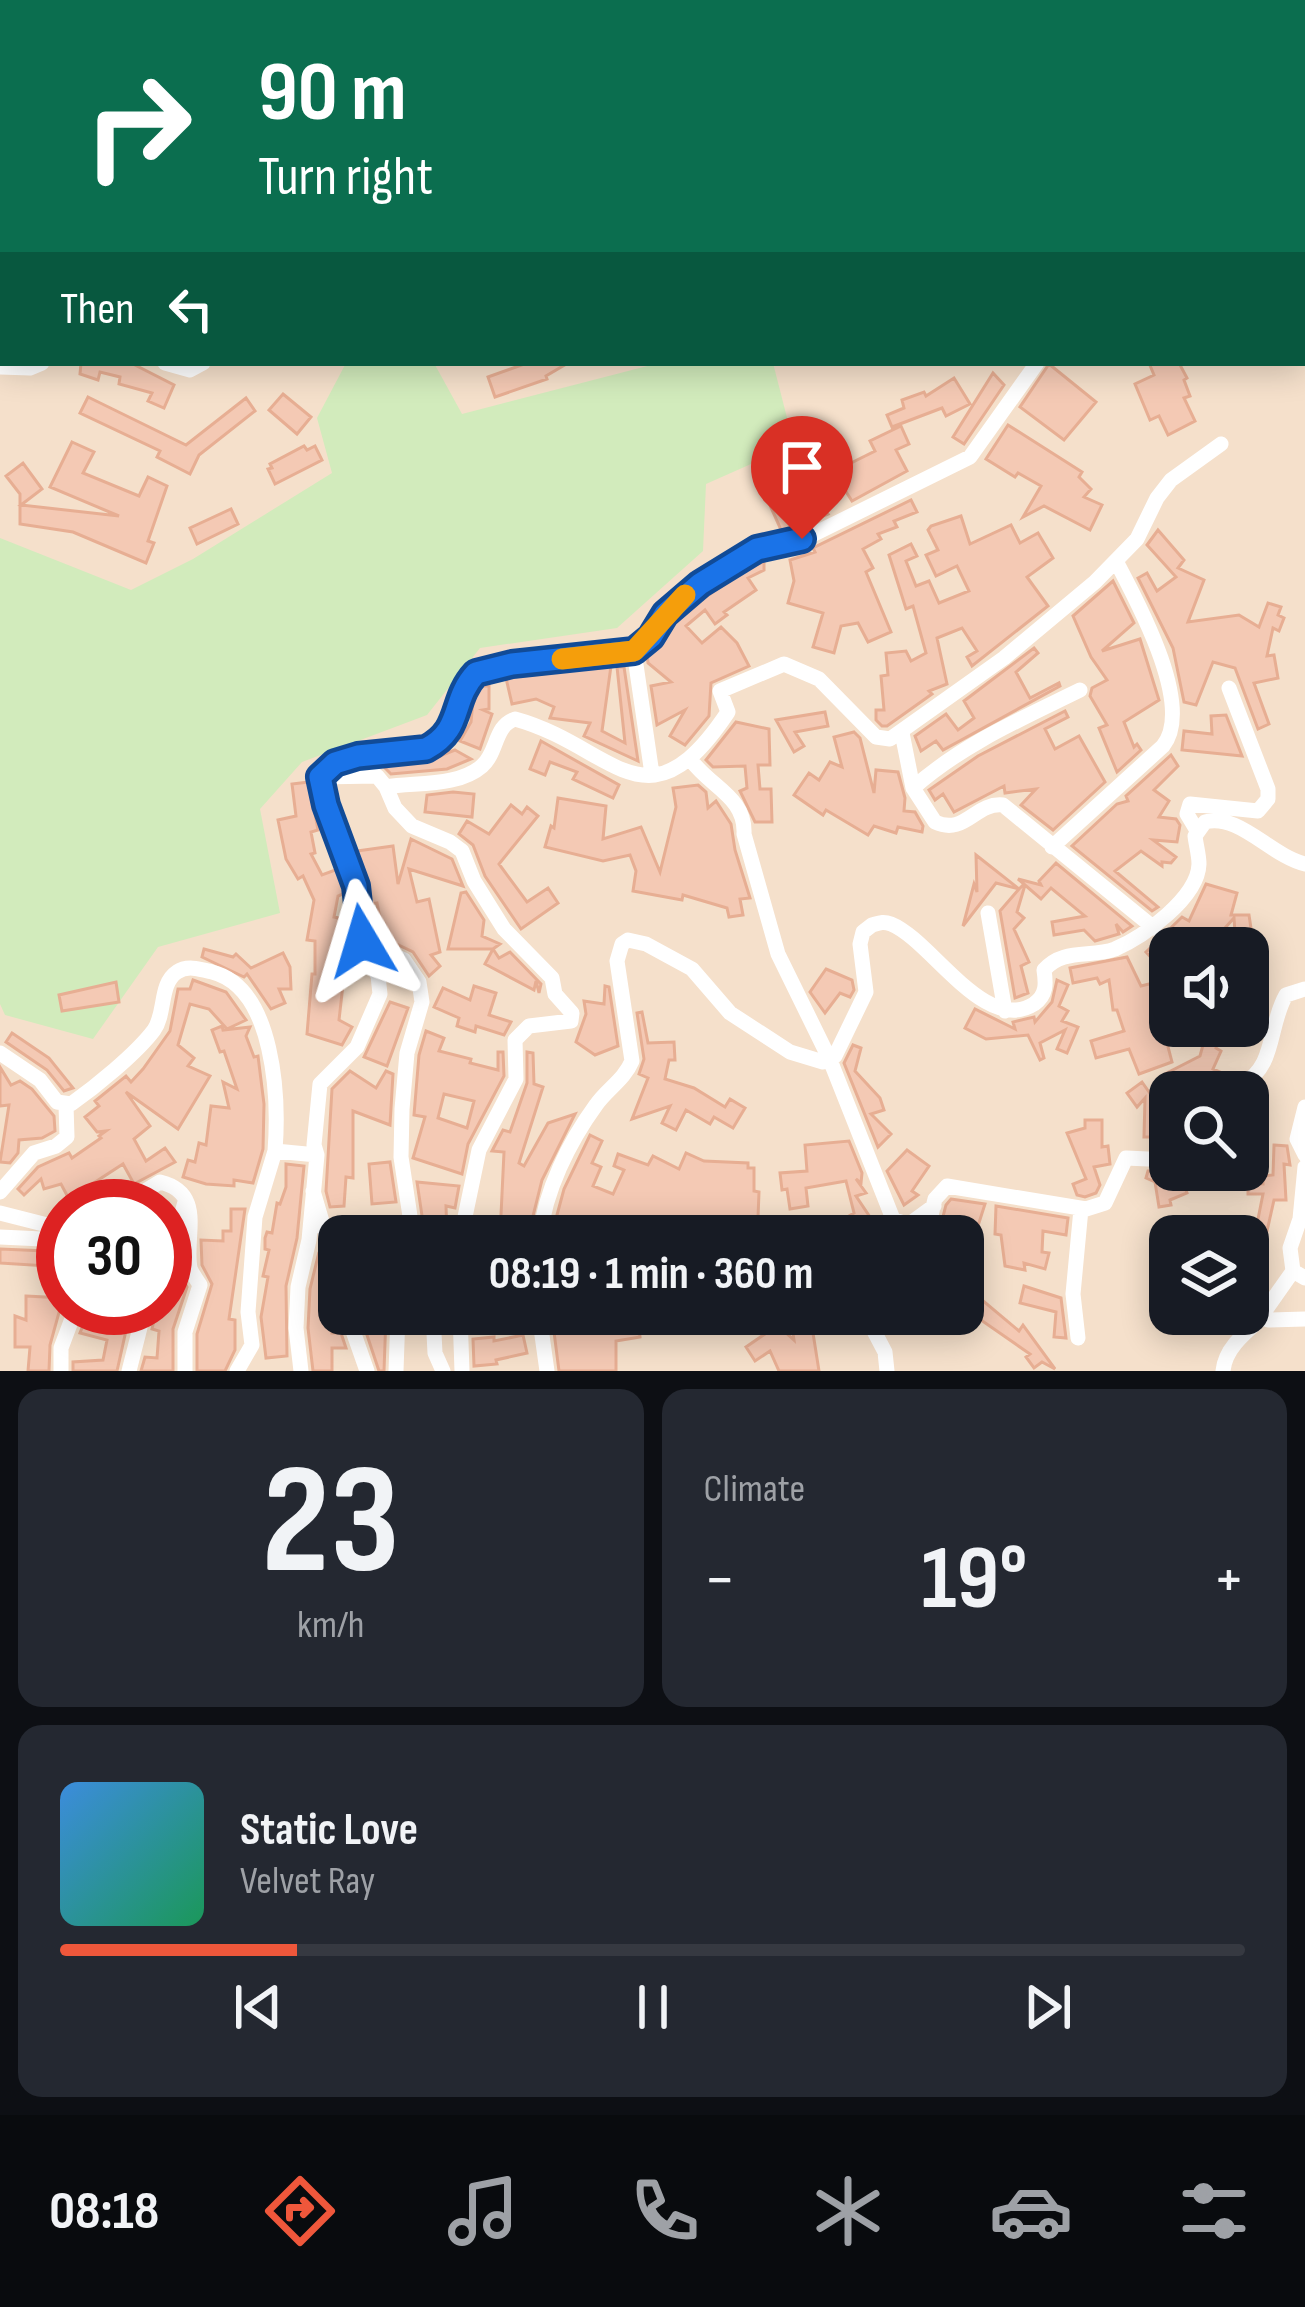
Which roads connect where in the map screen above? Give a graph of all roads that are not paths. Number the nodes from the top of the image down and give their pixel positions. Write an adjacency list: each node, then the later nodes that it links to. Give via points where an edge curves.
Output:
1 (35, 366): 3 (street)
2 (1035, 366): 6 (street, via 970,457 810,536 746,555 680,599)
3 (0, 367)
4 (1221, 444): 5 (street, via 1172,480)
5 (1116, 561): 9 (street); 16 (street, via 1145,617 1175,728)
6 (634, 651): 11 (street); 12 (street, via 476,673 439,742 335,763)
7 (1228, 688): 15 (street, via 1268,799 1258,811 1190,804 1186,814)
8 (1080, 691): 14 (street, via 970,744)
9 (902, 733): 10 (street, via 876,737 819,680 784,664 720,691 728,712); 14 (street)
10 (691, 760): 11 (street); 26 (street, via 745,816 778,953)
11 (652, 775): 13 (street, via 615,768 515,719 501,728 486,763 466,777)
12 (320, 777): 13 (street, via 377,776); 22 (street, via 356,886)
13 (386, 787): 42 (street, via 412,826 462,851 504,929 552,978 572,1013 566,1024 536,1024 515,1040 516,1079 479,1150)
14 (914, 788): 16 (street, via 942,826 1004,805)
15 (1196, 829): 17 (street, via 1225,821); 20 (street, via 1198,871)
16 (1052, 847): 19 (street)
17 (1305, 863)
18 (988, 913): 24 (street)
19 (1153, 927)
20 (1155, 927)
21 (1149, 931): 24 (street, via 1112,950 1055,959 1044,970 1039,999)
22 (362, 941): 31 (street, via 380,994 357,1047 320,1084); 41 (street, via 404,961 422,1002 406,1052 402,1108)
23 (1305, 989): 27 (street, via 1286,995)
24 (1005, 1011): 26 (street, via 893,925 872,925 861,937 866,992)
25 (0, 1052): 28 (street)
26 (830, 1060): 37 (street, via 893,1220 908,1226); 43 (street, via 807,1060 775,1044 730,1013 692,969 628,940 617,961 632,1061 585,1122)
27 (1260, 1071)
28 (66, 1105): 30 (street, via 151,1034 172,976 207,971 236,985 263,1026); 36 (street, via 67,1137 34,1154)
29 (1305, 1107): 32 (street, via 1297,1139)
30 (275, 1151): 31 (street); 68 (street, via 255,1217 252,1345)
31 (317, 1155): 35 (street)
32 (1305, 1155)
33 (1149, 1159): 38 (street, via 1126,1158 1105,1203)
34 (1305, 1167): 49 (street, via 1290,1248)
35 (312, 1188): 40 (street); 69 (street, via 298,1287)
36 (0, 1192)
37 (934, 1206): 38 (street, via 954,1184); 44 (street)
38 (1081, 1209): 64 (street, via 1073,1294)
39 (0, 1213): 45 (street)
40 (320, 1215)
41 (408, 1215)
42 (465, 1215)
43 (544, 1215)
44 (932, 1215)
45 (36, 1222)
46 (0, 1237): 47 (street)
47 (36, 1239)
48 (192, 1272): 51 (street, via 200,1285)
49 (1299, 1274): 50 (street)
50 (1269, 1304)
51 (192, 1310)
52 (1269, 1317): 53 (street)
53 (1305, 1319)
54 (66, 1335): 65 (street)
55 (138, 1335): 66 (street)
56 (185, 1335): 67 (street)
57 (354, 1335): 70 (street)
58 (397, 1335): 71 (street)
59 (434, 1335): 72 (street)
60 (461, 1335): 73 (street)
61 (542, 1335): 74 (street)
62 (876, 1335): 75 (street)
63 (1242, 1335): 76 (street)
64 (1078, 1338)
65 (61, 1371)
66 (129, 1371)
67 (185, 1371)
68 (237, 1371)
69 (301, 1371)
70 (367, 1371)
71 (396, 1371)
72 (443, 1371)
73 (462, 1371)
74 (547, 1371)
75 (887, 1371)
76 (1223, 1371)

